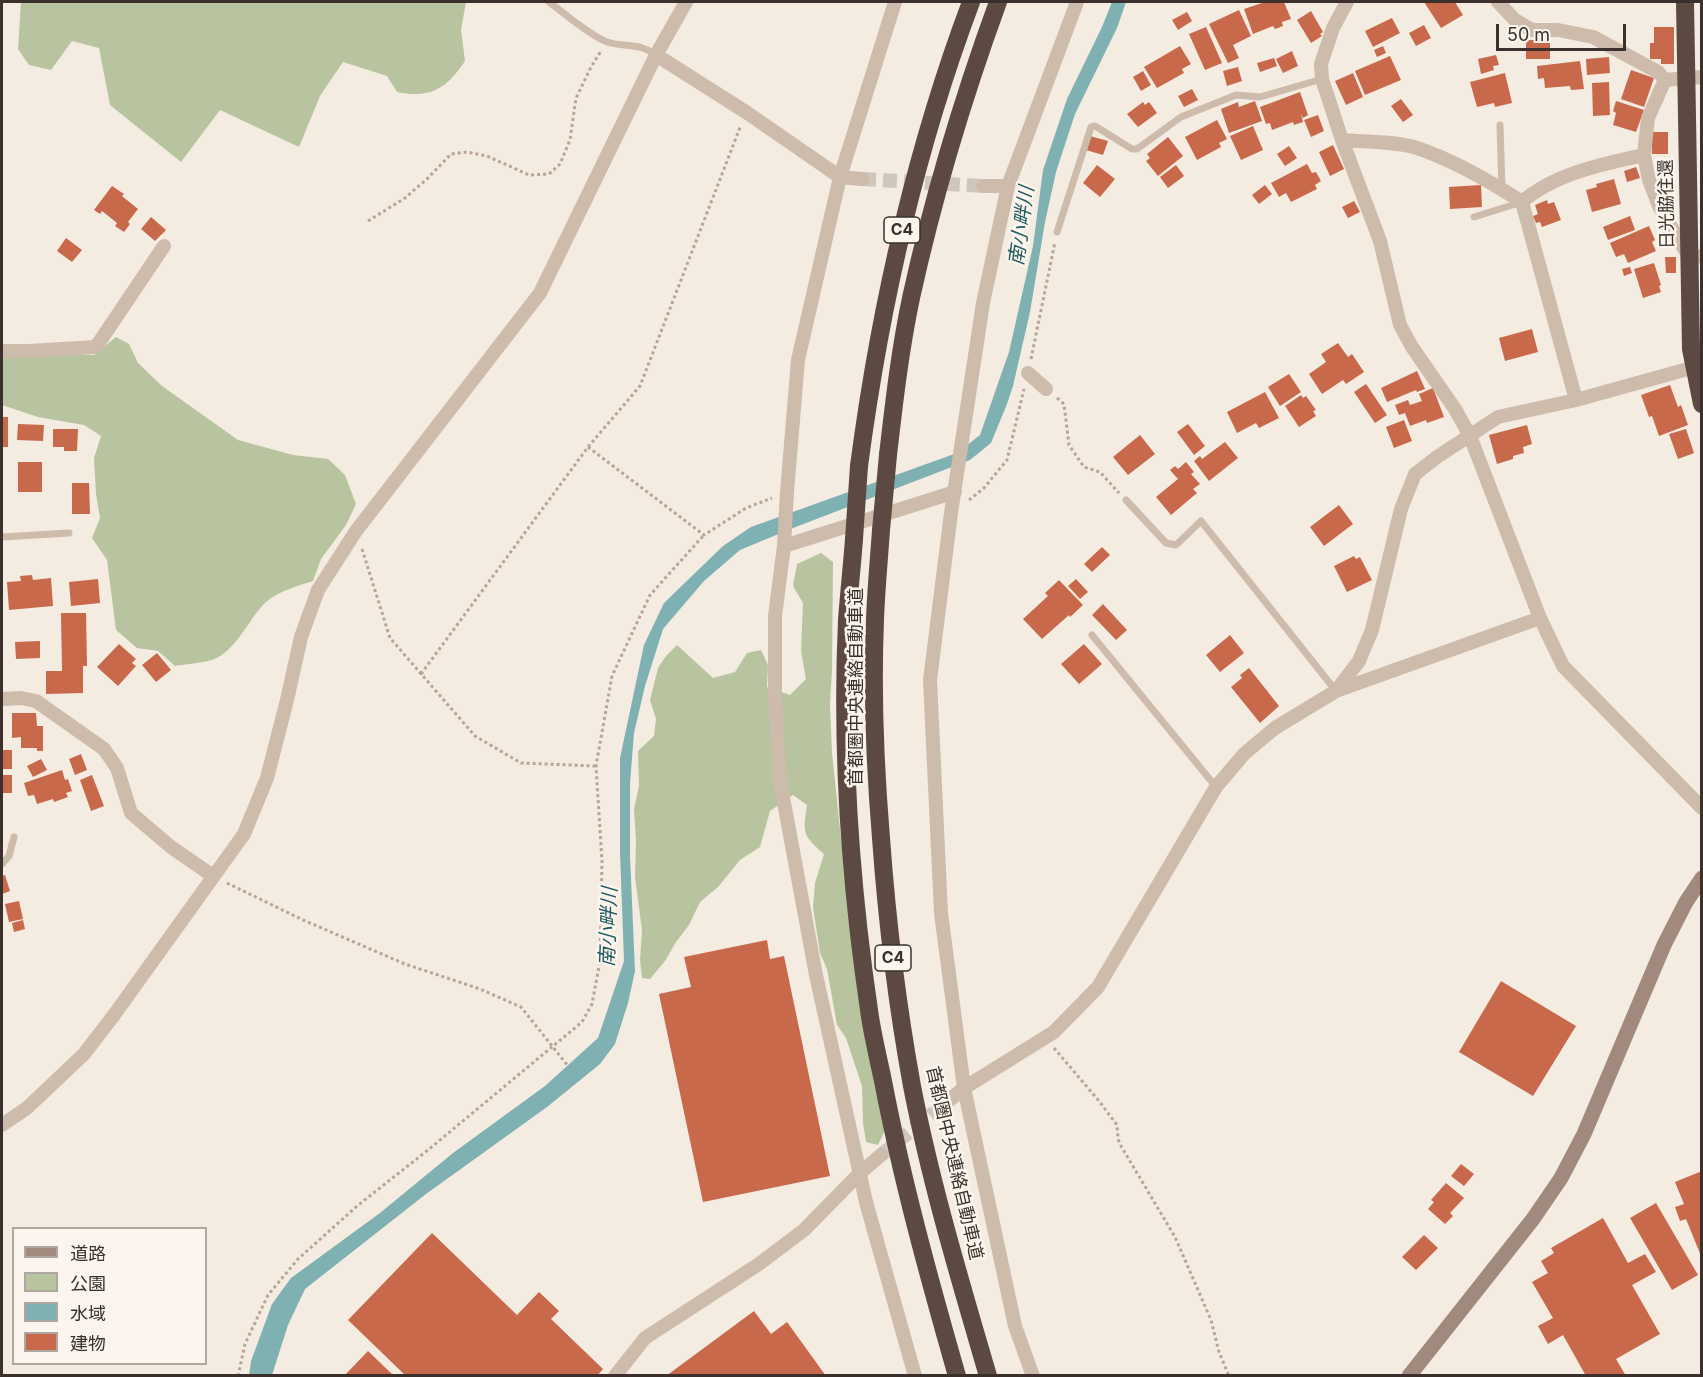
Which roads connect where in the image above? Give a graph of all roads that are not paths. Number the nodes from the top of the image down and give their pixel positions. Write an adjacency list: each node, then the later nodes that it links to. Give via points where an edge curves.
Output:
1 (549, 2): 10 (lane, via 607,42 646,48)
2 (686, 2): 10 (street)
3 (895, 2): 17 (street)
4 (971, 2): 56 (highway, 首都圏中央連絡自動車道 / C4, bridge, via 911,192 869,390 847,621 846,706 856,911 869,1012 902,1171)
5 (999, 2): 57 (highway, 首都圏中央連絡自動車道 / C4, bridge, via 958,121 914,288 895,393 881,530 874,706 887,916 898,1004 922,1131)
6 (1077, 2): 20 (street)
7 (1347, 2): 11 (street, via 1321,64)
8 (1498, 2): 13 (street, via 1515,20 1533,30 1593,37 1658,72)
9 (1685, 2): 12 (highway, 日光脇往還)
10 (657, 55): 17 (street); 47 (street, via 540,292 356,531 318,590 301,637 267,778 244,834)
11 (1322, 78): 15 (street); 24 (lane, via 1260,97 1236,95 1181,117 1137,149 1091,127)
12 (1694, 78): 13 (street); 26 (highway, 日光脇往還)
13 (1665, 80): 16 (street, via 1648,118)
14 (1500, 125): 21 (lane)
15 (1342, 140): 21 (street, via 1416,148); 33 (street, via 1380,241 1400,325)
16 (1644, 155): 22 (street, via 1591,167 1534,192); 26 (street, via 1659,206)
17 (840, 177): 18 (street); 38 (street, via 798,360)
18 (862, 179)
19 (983, 186): 20 (street)
20 (1008, 186): 34 (street, via 983,303)
21 (1502, 189): 22 (street)
22 (1522, 202): 23 (lane); 31 (street)
23 (1474, 218)
24 (1057, 232)
25 (164, 246): 27 (street, via 96,347)
26 (1695, 257): 28 (highway, 日光脇往還, via 1691,350)
27 (2, 351)
28 (1695, 367): 31 (street); 32 (highway, 日光脇往還)
29 (1028, 373): 30 (street)
30 (1046, 389)
31 (1576, 400): 33 (street, via 1498,417)
32 (1701, 405)
33 (1470, 436): 39 (street); 41 (street, via 1415,474 1401,509 1372,630 1359,662)
34 (955, 492): 38 (street); 49 (street, via 930,680 941,913)
35 (1126, 500): 41 (lane, via 1166,543 1176,545 1200,521)
36 (69, 533): 37 (lane)
37 (2, 537)
38 (784, 546): 53 (street, via 775,616 780,781 816,975)
39 (1540, 618): 41 (street); 44 (street, via 1563,666)
40 (1092, 634): 43 (lane)
41 (1336, 691): 43 (street, via 1275,728 1244,754)
42 (2, 699): 47 (street, via 36,701 104,749 117,768 131,813)
43 (1216, 786): 49 (street, via 1098,987 1054,1032)
44 (1701, 808)
45 (14, 837): 46 (lane, via 9,856)
46 (2, 864)
47 (213, 876): 51 (street, via 84,1054 27,1108)
48 (1701, 878): 59 (street, via 1664,945 1561,1179)
49 (964, 1088): 50 (street); 58 (street, via 1015,1326)
50 (941, 1107)
51 (2, 1125)
52 (880, 1155): 53 (street)
53 (860, 1173): 54 (street, via 804,1230 645,1338); 55 (street)
54 (615, 1376)
55 (915, 1376)
56 (957, 1376)
57 (988, 1376)
58 (1033, 1376)
59 (1409, 1376)

